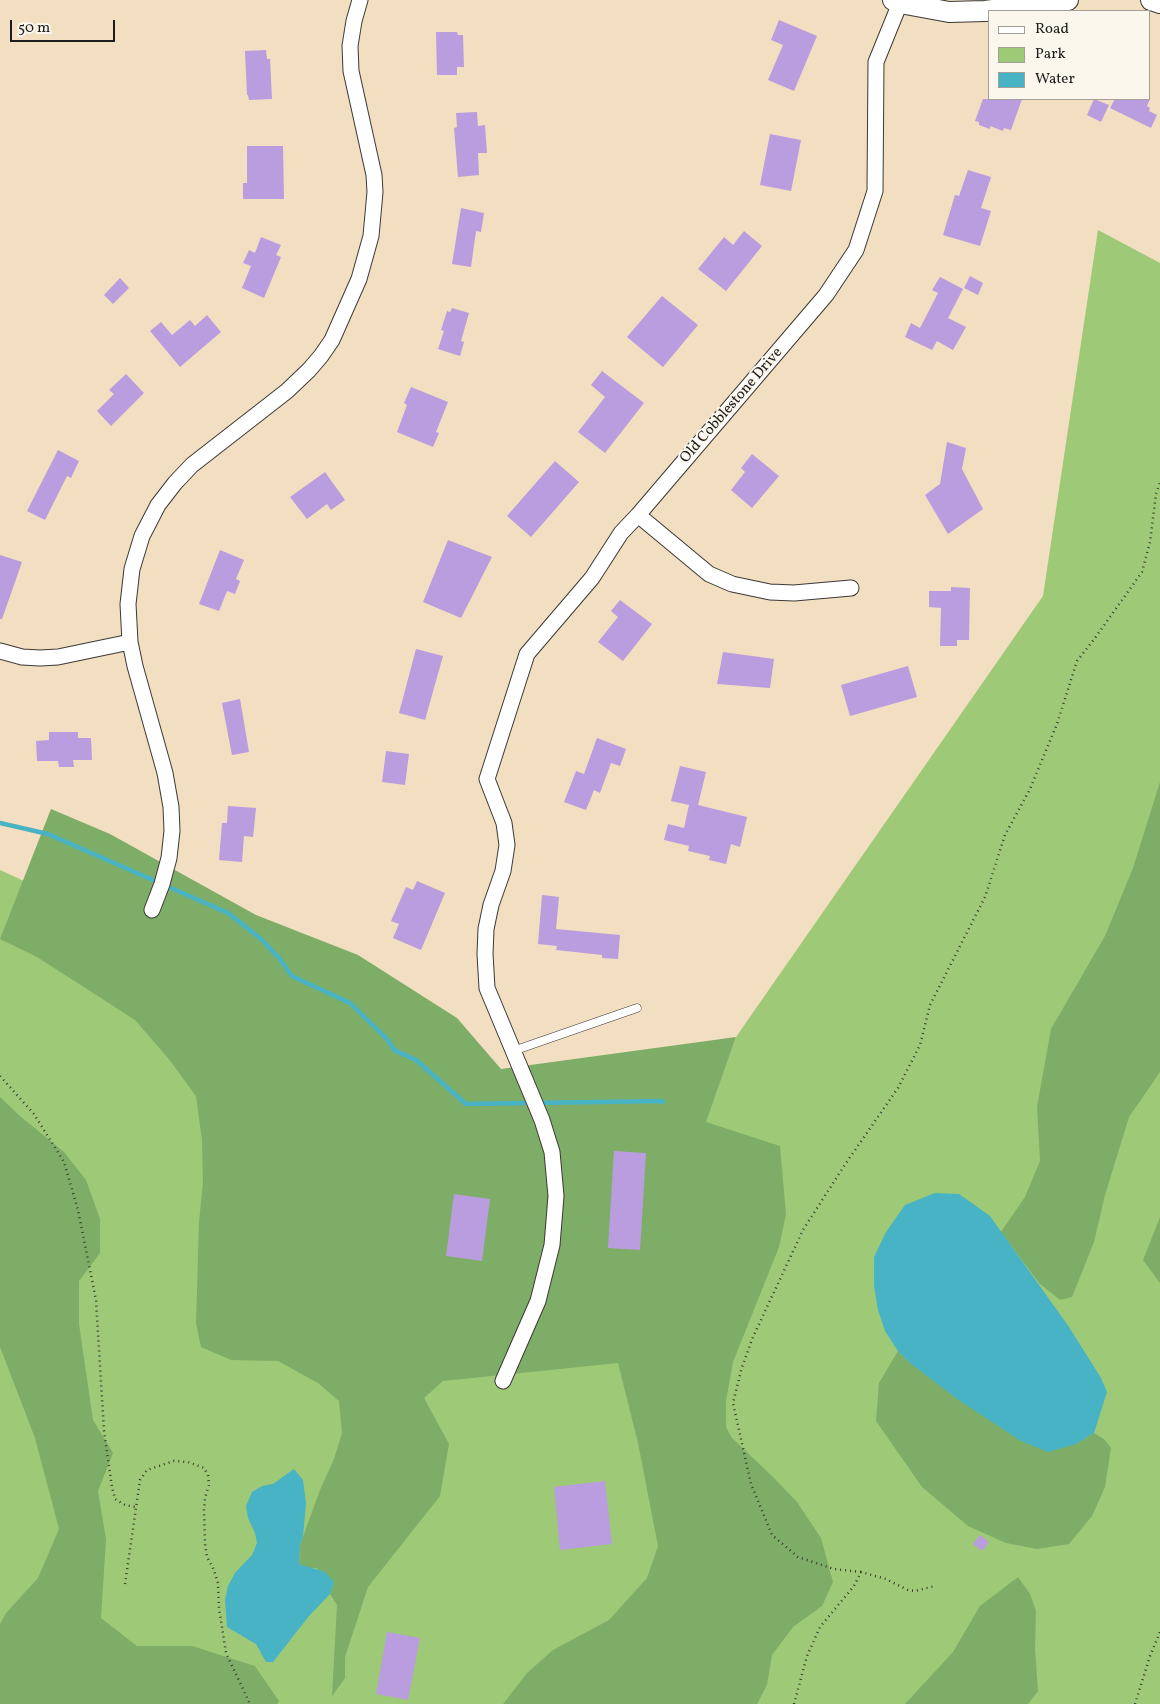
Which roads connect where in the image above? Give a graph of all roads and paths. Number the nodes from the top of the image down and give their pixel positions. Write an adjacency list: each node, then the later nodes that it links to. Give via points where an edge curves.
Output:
1 (360, 0): 11 (street, via 350,46 351,71 375,192 371,236 359,279 332,340 321,356 287,391 192,465 158,505 142,536 132,569 128,604)
2 (1068, 0): 6 (street)
3 (1151, 0): 5 (street)
4 (896, 2): 7 (street, via 949,12); 9 (street, Old Cobblestone Drive, via 876,62 875,191 856,250 826,295)
5 (1160, 3)
6 (993, 10)
7 (988, 11)
8 (1160, 482): 19 (path, via 1142,572 1077,661 1057,724 1030,789 1005,835 985,897 930,1005 920,1046 898,1088 803,1230 752,1337 742,1367 734,1403 750,1484 772,1535 798,1556 834,1569)
9 (638, 515): 10 (street, via 709,574 732,584 794,593); 15 (street, Old Cobblestone Drive, via 620,533 592,578 527,654 487,779 504,823 507,845 486,929 487,988)
10 (851, 588)
11 (130, 642): 12 (street, via 50,658 22,657); 13 (street, via 171,807 168,858)
12 (0, 651)
13 (152, 910)
14 (637, 1008): 15 (lane)
15 (513, 1051): 17 (street, via 552,1152 556,1196 552,1244 538,1301)
16 (0, 1076): 18 (path, via 34,1114 64,1162 78,1210 96,1300 104,1431 112,1487 116,1499)
17 (503, 1381)
18 (136, 1507): 20 (path); 23 (path, via 140,1480 148,1470 174,1462 188,1462 204,1468 209,1485 204,1510 206,1551 218,1583 226,1653)
19 (860, 1572): 21 (path, via 886,1578 908,1590); 24 (path, via 854,1586 820,1627 806,1656)
20 (125, 1584)
21 (936, 1586)
22 (1160, 1632): 25 (path)
23 (250, 1704)
24 (794, 1704)
25 (1135, 1704)

